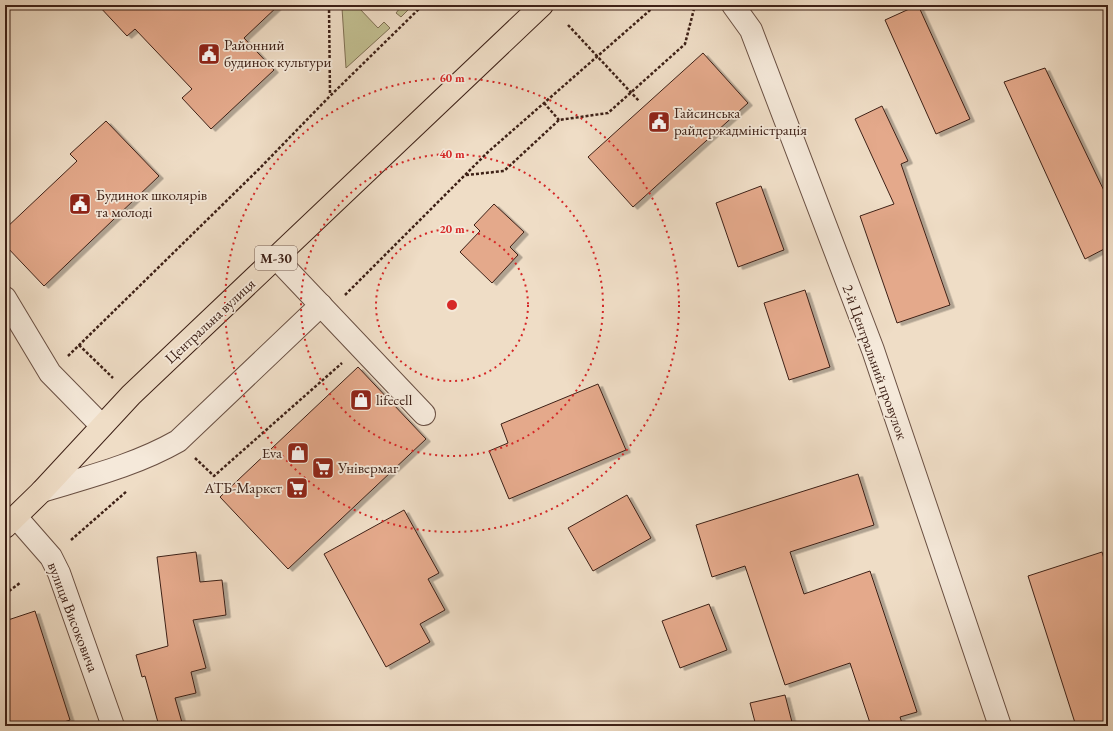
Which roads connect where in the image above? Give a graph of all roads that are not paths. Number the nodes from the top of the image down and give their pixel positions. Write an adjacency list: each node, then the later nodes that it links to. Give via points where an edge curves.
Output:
1 (542, 5): 3 (highway, Центральна вулиця / М-30)
2 (733, 5): 11 (street, 2-й Центральний провулок, via 750,30 873,350)
3 (276, 258): 5 (street); 7 (highway, Центральна вулиця / М-30, via 131,395)
4 (5, 298): 7 (street, via 50,373)
5 (324, 309): 6 (street); 8 (street, via 178,441 134,462)
6 (424, 414)
7 (102, 426): 8 (highway, Центральна вулиця / М-30)
8 (42, 491): 9 (highway, Центральна вулиця / М-30)
9 (11, 522): 10 (street, вулиця Високовича, via 39,541 51,557)
10 (113, 726)
11 (1000, 726)

